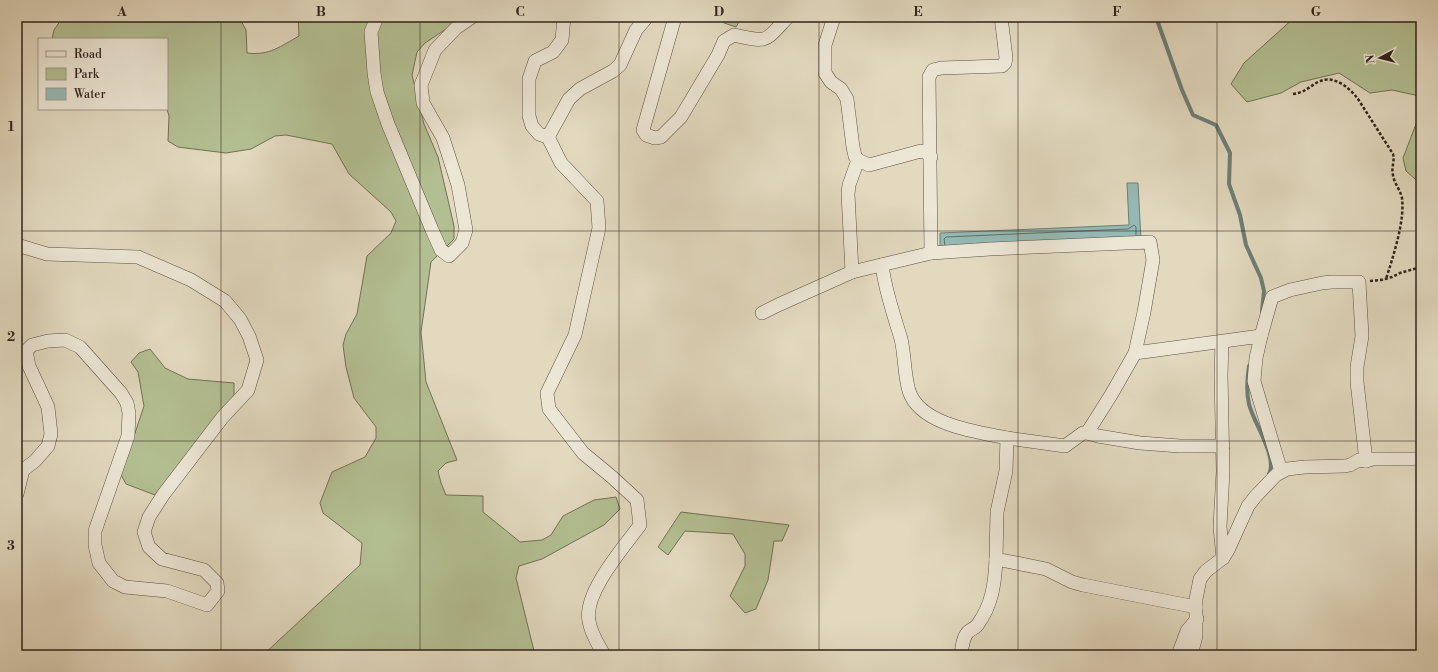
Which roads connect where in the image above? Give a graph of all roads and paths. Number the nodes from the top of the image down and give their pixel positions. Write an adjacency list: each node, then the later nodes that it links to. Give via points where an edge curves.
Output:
1 (378, 17): 2 (street, via 371,32 377,92 432,230 441,250 449,256 462,243 466,230 458,186 443,138 423,103 421,85 436,50 456,28)
2 (472, 17)
3 (564, 17): 10 (street, via 562,40 553,52 535,61 529,79 529,116 532,126 539,134)
4 (647, 17): 10 (street, via 636,30 620,65 580,89 569,99)
5 (676, 17): 6 (street, via 644,130 646,135 655,138 661,137 681,117 724,41 734,35 758,41 768,39)
6 (788, 17)
7 (834, 17): 12 (street, via 825,45 825,73 831,82 842,89 847,98 853,147)
8 (1001, 17): 11 (street, via 1006,58 1002,66 941,68 930,74)
9 (1293, 94): 18 (path, via 1302,93 1323,80 1331,79 1346,86 1358,99 1392,154 1392,174 1401,196 1402,212)
10 (548, 137): 34 (street, via 561,163 597,201 600,228 575,335 547,393 550,409 583,453 637,500 640,525 596,587 589,607 588,620 592,634)
11 (931, 157): 12 (street, via 921,151 869,165); 14 (street)
12 (858, 160): 17 (street, via 848,194)
13 (17, 245): 30 (street, via 47,254 138,257 192,280 225,301 240,319 257,360 248,390 222,418 163,495 149,517 144,532 149,547 162,559 204,570 217,583 218,591 207,605 168,591 125,587 113,580 99,563 95,531 128,436 129,413 121,393 80,347 65,340 32,345 26,351 29,366 48,407 51,434 48,446 23,470)
14 (931, 253): 15 (street); 23 (street, via 1150,242 1153,260)
15 (882, 265): 17 (street); 25 (street, via 901,340 909,392 913,399 925,412 953,426)
16 (1421, 267): 18 (path)
17 (852, 272): 20 (street)
18 (1386, 279): 19 (path)
19 (1359, 282): 21 (street, via 1322,283 1272,297); 28 (street, via 1362,336 1357,382)
20 (762, 313)
21 (1261, 336): 22 (street); 29 (street, via 1254,381)
22 (1222, 342): 23 (street); 26 (street)
23 (1134, 353): 24 (street)
24 (1087, 433): 25 (street, via 1065,446); 26 (street, via 1140,443)
25 (1007, 438): 32 (street, via 1006,471 996,512)
26 (1223, 446): 31 (street, via 1220,527)
27 (1421, 458): 28 (street)
28 (1366, 461): 29 (street, via 1359,460 1345,466 1293,468)
29 (1281, 471): 31 (street, via 1251,501)
30 (17, 494)
31 (1223, 558): 33 (street, via 1200,579)
32 (996, 559): 33 (street, via 1046,569 1072,582); 35 (street, via 996,580 991,600 978,626 965,637)
33 (1196, 613): 36 (street, via 1186,631); 37 (street, via 1196,636)
34 (604, 655)
35 (961, 655)
36 (1178, 655)
37 (1191, 655)

